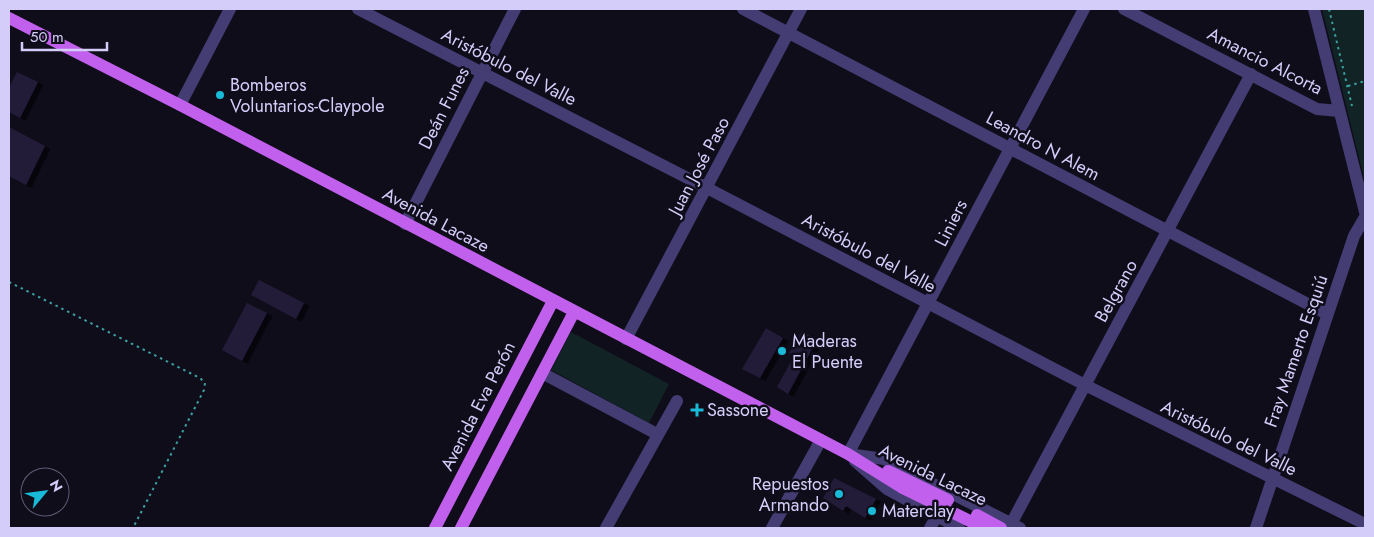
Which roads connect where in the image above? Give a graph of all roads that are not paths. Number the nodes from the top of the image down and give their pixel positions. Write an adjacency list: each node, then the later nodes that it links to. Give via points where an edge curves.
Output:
1 (230, 9): 13 (street)
2 (358, 9): 11 (street, Aristóbulo del Valle)
3 (515, 9): 11 (street, Deán Funes)
4 (743, 9): 10 (street, Leandro N Alem)
5 (801, 9): 10 (street, Juan José Paso)
6 (1084, 9): 15 (street, Liniers)
7 (1124, 9): 12 (street, Amancio Alcorta)
8 (1314, 9): 14 (street)
9 (9, 18): 13 (main road, Avenida Lacaze)
10 (788, 33): 15 (street, Leandro N Alem); 16 (street, Juan José Paso)
11 (481, 73): 16 (street, Aristóbulo del Valle); 19 (street, Deán Funes)
12 (1251, 74): 14 (street, Amancio Alcorta, via 1317,109); 20 (street, Belgrano)
13 (180, 105): 19 (main road, Avenida Lacaze)
14 (1339, 110): 17 (street)
15 (1009, 148): 20 (street, Leandro N Alem); 22 (street, Liniers)
16 (708, 188): 22 (street, Aristóbulo del Valle); 25 (street, Juan José Paso)
17 (1365, 212)
18 (1365, 216): 24 (street, Fray Mamerto Esquiú, via 1354,236)
19 (405, 224): 21 (main road, Avenida Lacaze)
20 (1168, 232): 24 (street, Leandro N Alem); 27 (street, Belgrano)
21 (553, 301): 23 (main road, Avenida Lacaze); 36 (main road, Avenida Eva Perón)
22 (928, 304): 27 (street, Aristóbulo del Valle); 31 (street, Liniers)
23 (574, 312): 25 (main road, Avenida Lacaze); 26 (main road)
24 (1327, 314): 32 (street, Fray Mamerto Esquiú)
25 (626, 339): 30 (main road, Avenida Lacaze)
26 (542, 373): 29 (street); 37 (main road)
27 (1085, 385): 32 (street, Aristóbulo del Valle); 35 (street, Belgrano)
28 (677, 401): 29 (street)
29 (657, 434): 38 (street)
30 (821, 440): 31 (main road, Avenida Lacaze); 39 (street)
31 (848, 454): 33 (street, via 882,486); 35 (main road, Avenida Lacaze); 42 (main road, Avenida Lacaze, via 901,487)
32 (1272, 479): 34 (street, Aristóbulo del Valle); 43 (street, Fray Mamerto Esquiú)
33 (937, 516): 40 (street); 41 (street)
34 (1365, 524)
35 (1011, 527)
36 (435, 528)
37 (461, 528)
38 (606, 528)
39 (772, 528)
40 (930, 528)
41 (959, 528)
42 (984, 528)
43 (1256, 528)

